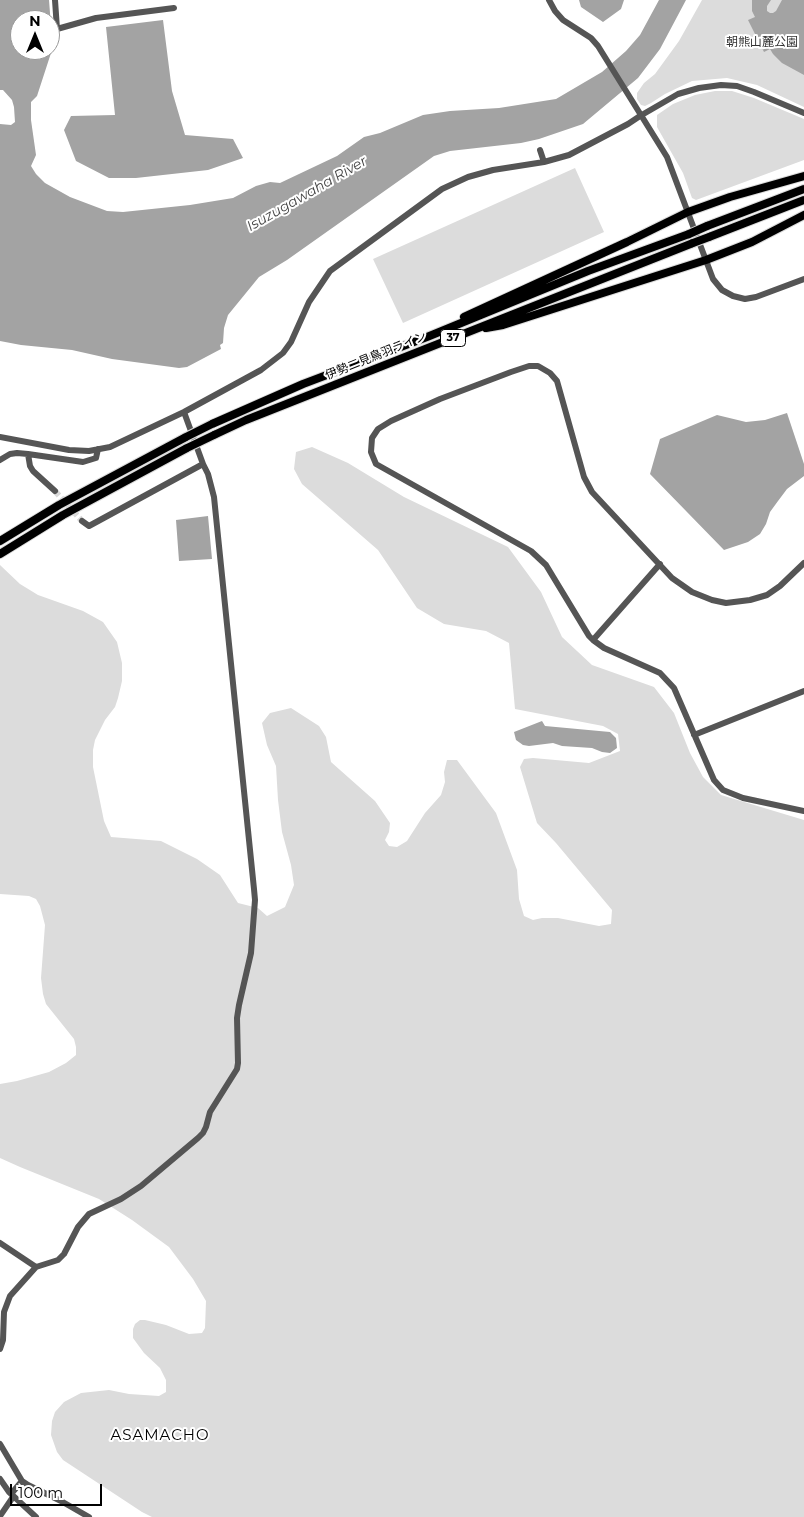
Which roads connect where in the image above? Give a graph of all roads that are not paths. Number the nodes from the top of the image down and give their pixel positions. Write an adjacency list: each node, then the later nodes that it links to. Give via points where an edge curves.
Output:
1 (55, 0): 3 (street, via 57,29 96,18)
2 (549, 0): 5 (street, via 563,20 591,38)
3 (174, 8)
4 (804, 113): 5 (street, via 737,86 721,85 678,94)
5 (640, 116): 7 (street, via 570,155); 11 (street, via 667,158)
6 (540, 150): 7 (street)
7 (544, 162): 17 (street, via 493,170 442,188 330,271 283,353 261,370)
8 (804, 176): 11 (main road)
9 (804, 189): 16 (main road, 伊勢二見鳥羽ライン / 37, bridge, via 588,271)
10 (804, 200): 15 (main road, 伊勢二見鳥羽ライン / 37, bridge)
11 (688, 212): 13 (street); 16 (main road, via 458,319)
12 (804, 215): 13 (main road, via 752,242)
13 (706, 260): 14 (street, via 713,279 722,290 745,299); 15 (main road, via 503,325)
14 (804, 279)
15 (473, 330): 26 (main road, 伊勢二見鳥羽ライン / 37, bridge, via 214,435 63,516)
16 (427, 337): 25 (main road, 伊勢二見鳥羽ライン / 37, bridge, via 303,384 186,436)
17 (184, 412): 19 (street, via 116,444); 22 (street)
18 (0, 437): 19 (street, via 70,450)
19 (98, 449): 20 (street, via 96,458 83,462)
20 (28, 454): 21 (street, via 17,452); 23 (street, via 30,466)
21 (0, 460)
22 (203, 464): 24 (street, via 89,526); 34 (street, via 215,511 254,894 251,953 238,1005 238,1063 198,1138 141,1186 89,1214 64,1254 58,1260)
23 (55, 491)
24 (82, 521)
25 (0, 541)
26 (0, 554)
27 (804, 563): 28 (street, via 767,595 726,603 692,592 672,578)
28 (660, 564): 29 (street); 29 (street, via 592,492 584,478 557,381 538,366 468,388 391,421 378,430 372,438 371,452 376,464 531,551 546,565)
29 (593, 640): 31 (street, via 660,673 674,688)
30 (804, 691): 31 (street)
31 (694, 735): 32 (street, via 714,780 723,790 743,798)
32 (804, 811)
33 (0, 1243): 34 (street)
34 (36, 1267): 35 (street, via 10,1296 4,1312)
35 (0, 1350)
36 (0, 1444): 38 (street)
37 (0, 1479): 39 (street)
38 (22, 1481): 39 (street); 42 (street)
39 (12, 1495): 40 (street); 41 (street)
40 (0, 1516)
41 (32, 1516)
42 (89, 1517)

